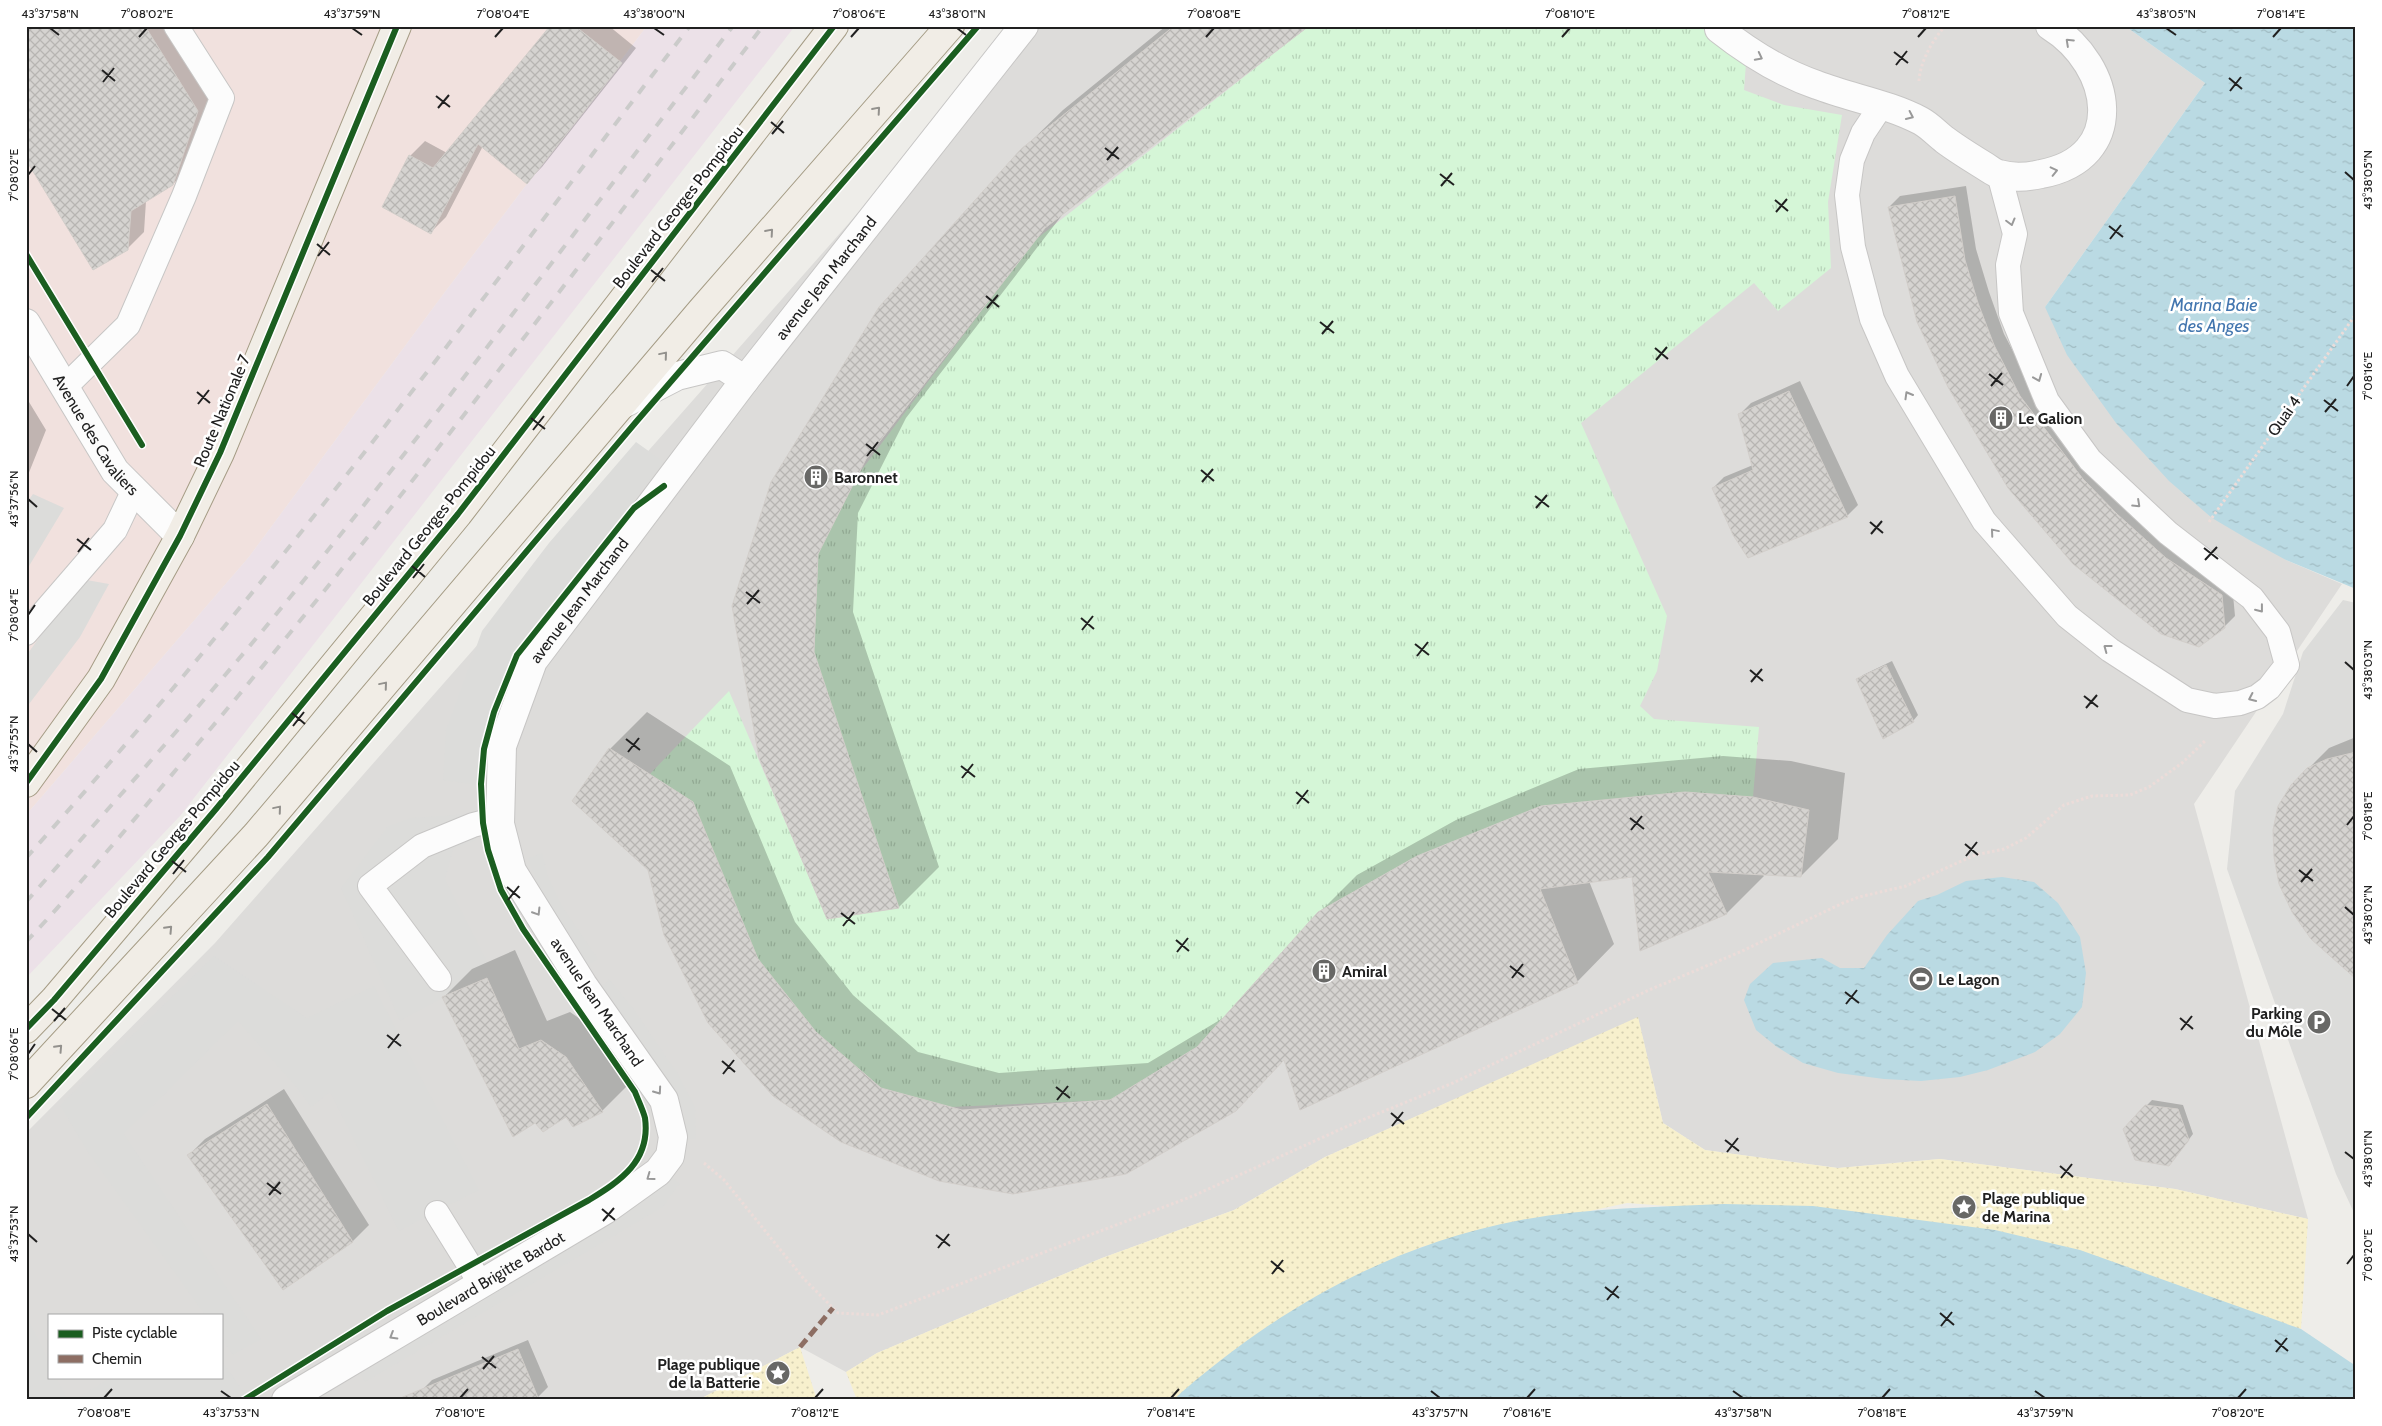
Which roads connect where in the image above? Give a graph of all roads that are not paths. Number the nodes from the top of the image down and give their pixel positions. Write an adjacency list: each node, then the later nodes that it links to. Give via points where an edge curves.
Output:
1 (176, 26): 12 (lane, via 222,98 128,325)
2 (396, 26): 15 (main road, Route Nationale 7, via 220,453)
3 (834, 26): 20 (main road, Boulevard Georges Pompidou, via 458,514 210,816)
4 (950, 26): 13 (main road, one-way to 4)
5 (1024, 26): 11 (street, avenue Jean Marchand)
6 (2050, 26): 9 (street, one-way to 6, via 2026,177 2063,169 2084,154 2094,142 2099,128 2103,103 2094,70)
7 (1719, 29): 8 (street, one-way to 8, via 1747,50 1815,85)
8 (1881, 106): 9 (street, one-way to 9, via 1922,122); 9 (lane, one-way to 8, via 2015,234 2008,265 2011,313 2048,402 2090,460 2168,533 2252,598 2278,632 2287,665 2270,688 2256,697 2215,706 2187,700 2134,666 2067,616 1984,521 1897,376 1872,319 1853,247 1847,195 1852,160 1863,133)
9 (1999, 174)
10 (26, 323): 12 (street, Avenue des Cavaliers)
11 (744, 380): 13 (street, via 722,366 677,376); 18 (street, avenue Jean Marchand, via 533,661 502,746)
12 (65, 387): 14 (street, Avenue des Cavaliers, via 115,471)
13 (621, 405): 21 (main road, one-way to 13, via 256,835)
14 (134, 490): 15 (street, Avenue des Cavaliers); 16 (lane, via 115,530)
15 (180, 536): 17 (main road, Route Nationale 7, via 101,679)
16 (26, 633)
17 (26, 783)
18 (500, 818): 19 (lane, via 473,825 422,846 370,886); 22 (street, avenue Jean Marchand, one-way to 22, via 512,871 583,984 664,1100)
19 (439, 979)
20 (26, 1029)
21 (26, 1084)
22 (673, 1137): 24 (street, Boulevard Brigitte Bardot, one-way to 24, via 670,1156 658,1172 605,1210)
23 (437, 1212): 24 (lane)
24 (480, 1284): 25 (street, Boulevard Brigitte Bardot, one-way to 25)
25 (286, 1400)

